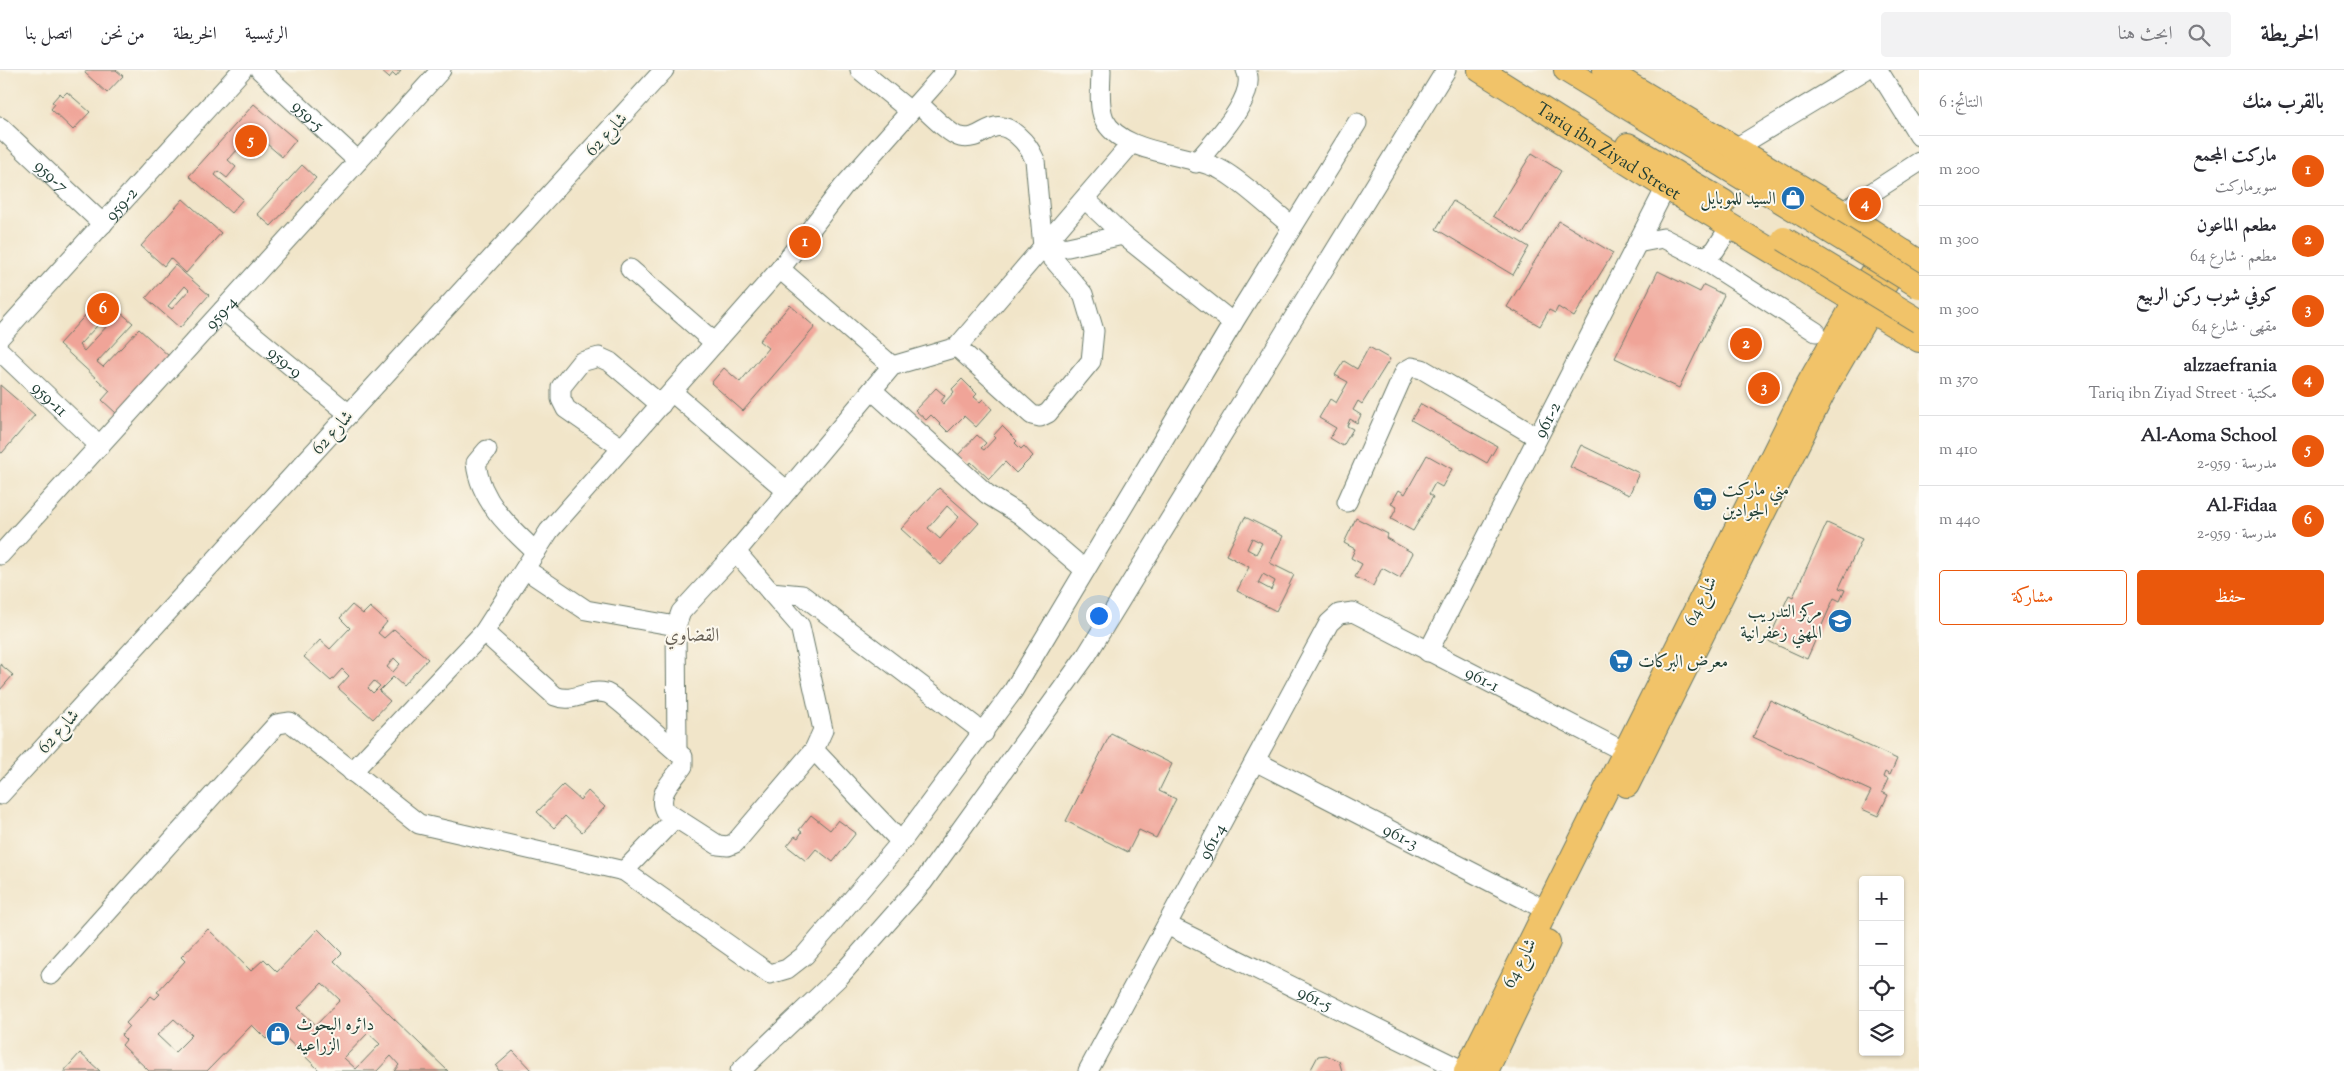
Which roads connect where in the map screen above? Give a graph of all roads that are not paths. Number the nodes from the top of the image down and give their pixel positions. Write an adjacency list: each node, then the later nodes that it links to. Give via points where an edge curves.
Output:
1 (242, 70): 28 (street, 959-2)
2 (260, 70): 22 (street, 959-5)
3 (441, 70): 22 (street, 959-4)
4 (664, 70): 52 (street, شارع 62)
5 (860, 70): 16 (street)
6 (947, 70): 16 (street)
7 (1101, 70): 20 (street, via 1104,120)
8 (1246, 70): 24 (street, via 1249,84 1239,110)
9 (1446, 70): 82 (street, via 1086,656 1023,746 923,882 839,978)
10 (1480, 70): 25 (main road, Tariq ibn Ziyad Street)
11 (1505, 70): 41 (main road, bridge)
12 (1566, 70): 38 (main road, bridge)
13 (1605, 70): 21 (main road)
14 (1865, 70): 21 (street)
15 (1878, 70): 19 (street)
16 (914, 107): 33 (street, via 958,137 970,138 994,126 1008,127 1030,147 1035,160); 36 (street, via 843,187)
17 (1357, 123): 30 (street)
18 (0, 127): 28 (street, 959-7)
19 (1919, 136)
20 (1131, 144): 24 (street); 26 (street)
21 (1734, 149): 27 (main road)
22 (358, 161): 40 (street, 959-4)
23 (1919, 162): 27 (street)
24 (1196, 163): 30 (street, via 1223,170)
25 (1666, 187): 29 (main road, Tariq ibn Ziyad Street); 32 (street, 961-2)
26 (1085, 200): 31 (street); 33 (street)
27 (1842, 212): 34 (main road)
28 (103, 224): 44 (street, 959-2)
29 (1731, 225): 35 (street, via 1715,250 1707,256); 39 (main road, Tariq ibn Ziyad Street)
30 (1292, 226): 42 (street)
31 (1123, 235): 33 (street, via 1068,248); 42 (street)
32 (1637, 243): 35 (street, via 1663,238); 53 (street, 961-2)
33 (1044, 248): 47 (street); 47 (street, via 1083,294 1094,331 1091,361 1048,413 1040,417 1032,415)
34 (1904, 252): 39 (main road, شارع 64)
35 (1696, 255): 43 (street)
36 (780, 269): 46 (street); 49 (street)
37 (630, 270): 46 (street)
38 (1919, 286)
39 (1863, 307): 45 (main road, Tariq ibn Ziyad Street); 72 (main road, شارع 64, via 1808,385); 85 (main road, شارع 64, via 1825,390)
40 (223, 310): 52 (street, 959-9); 54 (street, 959-4)
41 (1919, 320)
42 (1232, 323): 63 (street)
43 (1816, 332)
44 (0, 337)
45 (1919, 340)
46 (715, 344): 51 (street)
47 (957, 347): 49 (street)
48 (0, 351): 54 (street, 959-11)
49 (892, 366): 50 (street)
50 (872, 390): 57 (street); 63 (street, via 987,494 1021,515)
51 (666, 399): 55 (street); 55 (street, via 599,357 581,362 561,388 560,399 566,410); 57 (street)
52 (349, 414): 75 (street, شارع 62)
53 (1538, 437): 58 (street, via 1422,369 1412,367 1406,371); 68 (street, 961-2)
54 (100, 446): 61 (street, 959-4)
55 (622, 448): 59 (street, via 549,532)
56 (487, 450): 59 (street, via 476,464 485,494 503,522)
57 (787, 492): 60 (street)
58 (1347, 502)
59 (536, 552): 62 (street)
60 (736, 552): 64 (street); 66 (street, via 682,612)
61 (0, 555)
62 (525, 569): 66 (street, via 586,610); 67 (street)
63 (1085, 570): 69 (street, via 1013,691)
64 (770, 592): 69 (street, via 802,595); 70 (street, via 800,626 823,730)
65 (1339, 614): 68 (street, 961-1, via 1353,612); 73 (street, 961-4, via 1329,623)
66 (676, 626): 71 (street)
67 (484, 632): 71 (street, via 555,696 565,700 591,692 608,693); 74 (street)
68 (1428, 652): 72 (street, 961-1)
69 (984, 733): 77 (street)
70 (814, 750): 76 (street, via 735,843 718,845); 77 (street)
71 (677, 752): 76 (street, via 683,757 683,766 661,802 665,811)
72 (1625, 752): 79 (main road, شارع 64)
73 (1255, 761): 79 (street, 961-3); 80 (street, 961-4)
74 (352, 772): 78 (street, via 419,824); 81 (street, via 290,722 277,724)
75 (0, 795)
76 (675, 818): 78 (street)
77 (901, 842): 78 (street, via 805,955 787,969 770,974)
78 (624, 871)
79 (1546, 910): 84 (main road, شارع 64)
80 (1167, 925): 83 (street, 961-4); 84 (street, 961-5)
81 (51, 975)
82 (740, 1071)
83 (1088, 1071)
84 (1465, 1071)
85 (1486, 1071)

